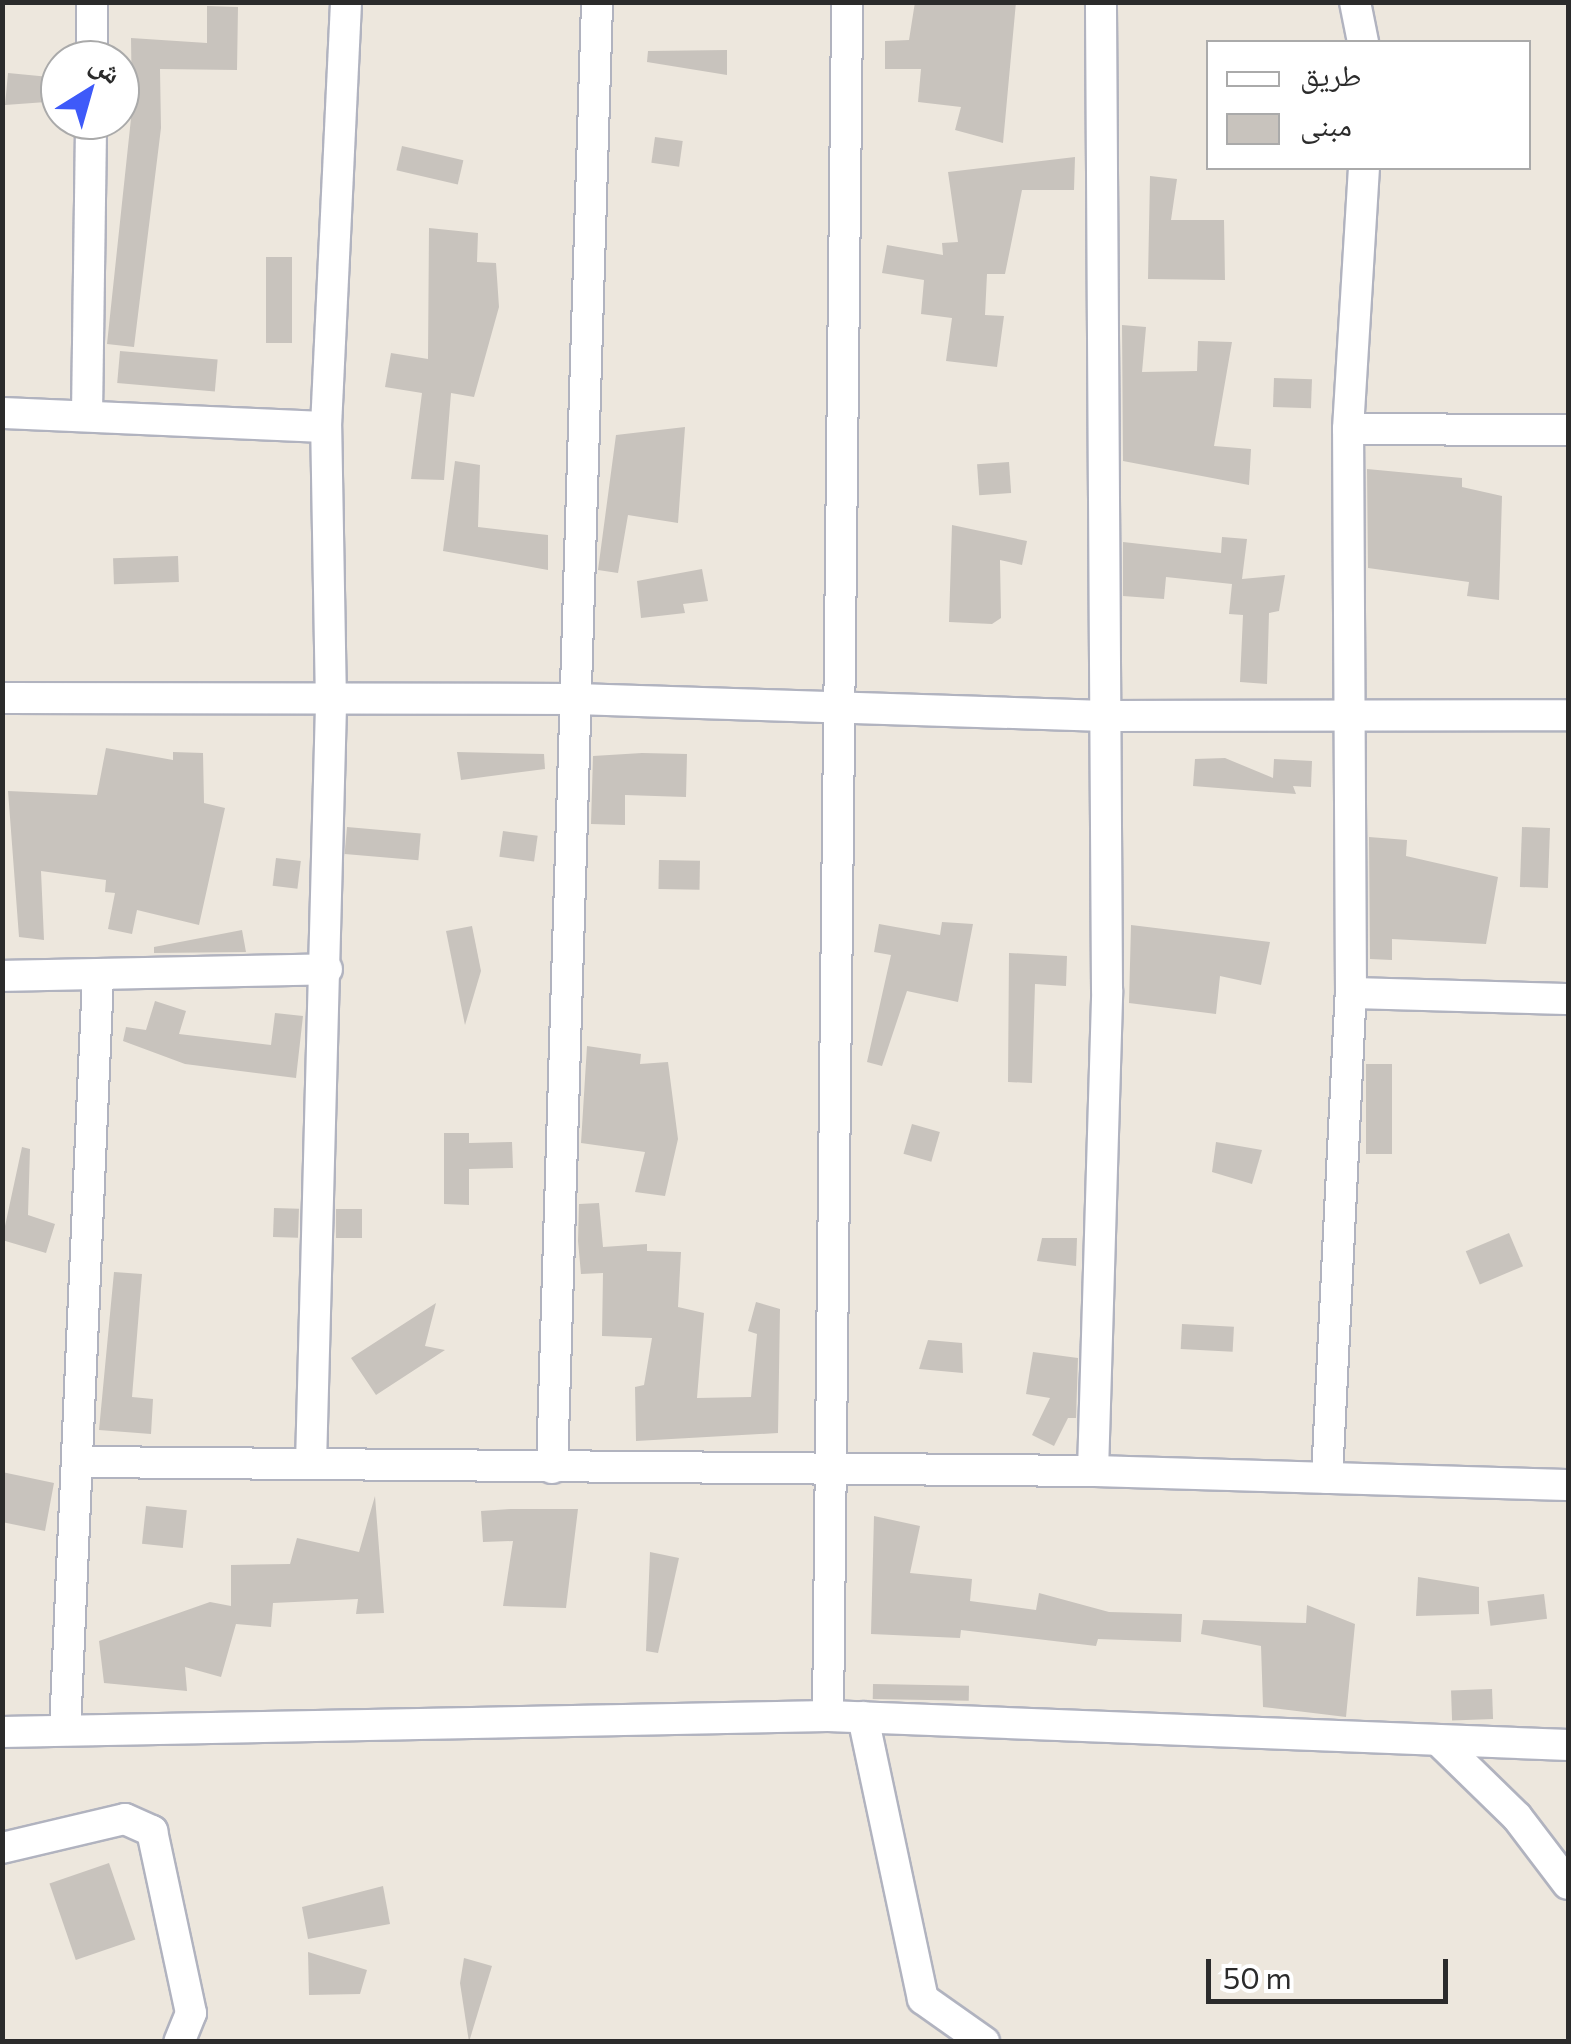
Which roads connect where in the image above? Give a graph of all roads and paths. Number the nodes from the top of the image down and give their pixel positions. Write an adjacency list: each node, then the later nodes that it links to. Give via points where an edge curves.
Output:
1 (92, 2): 7 (street)
2 (346, 2): 13 (street)
3 (597, 2): 17 (street)
4 (847, 2): 19 (street)
5 (1101, 2): 22 (street)
6 (1355, 2): 8 (street)
7 (92, 40)
8 (1363, 40)
9 (91, 140): 12 (street)
10 (1364, 170): 14 (street)
11 (2, 413): 12 (street)
12 (88, 415): 13 (street)
13 (326, 427): 18 (street)
14 (1348, 429): 15 (street); 20 (street)
15 (1568, 430)
16 (2, 698): 18 (street)
17 (576, 699): 18 (street); 19 (street); 30 (street)
18 (331, 704): 23 (street)
19 (838, 710): 22 (street); 32 (street)
20 (1347, 712): 21 (street); 22 (street); 26 (street)
21 (1568, 715)
22 (1105, 716): 31 (street, via 1107,990)
23 (327, 969): 25 (street); 29 (street)
24 (2, 976): 25 (street)
25 (98, 977): 28 (street)
26 (1351, 993): 27 (street); 33 (street)
27 (1568, 999)
28 (83, 1462): 29 (street); 37 (street)
29 (311, 1464): 30 (street)
30 (552, 1468): 32 (street)
31 (1093, 1471): 32 (street); 33 (street)
32 (836, 1472): 35 (street)
33 (1327, 1478): 34 (street)
34 (1568, 1485)
35 (828, 1716): 36 (street); 37 (street)
36 (863, 1718): 39 (street); 44 (street, via 922,1999)
37 (65, 1730): 38 (street)
38 (2, 1732)
39 (1438, 1740): 40 (street); 42 (street, via 1517,1817)
40 (1568, 1745)
41 (2, 1848): 43 (street, via 124,1819 152,1831 191,2013)
42 (1568, 1884)
43 (179, 2042)
44 (984, 2042)

